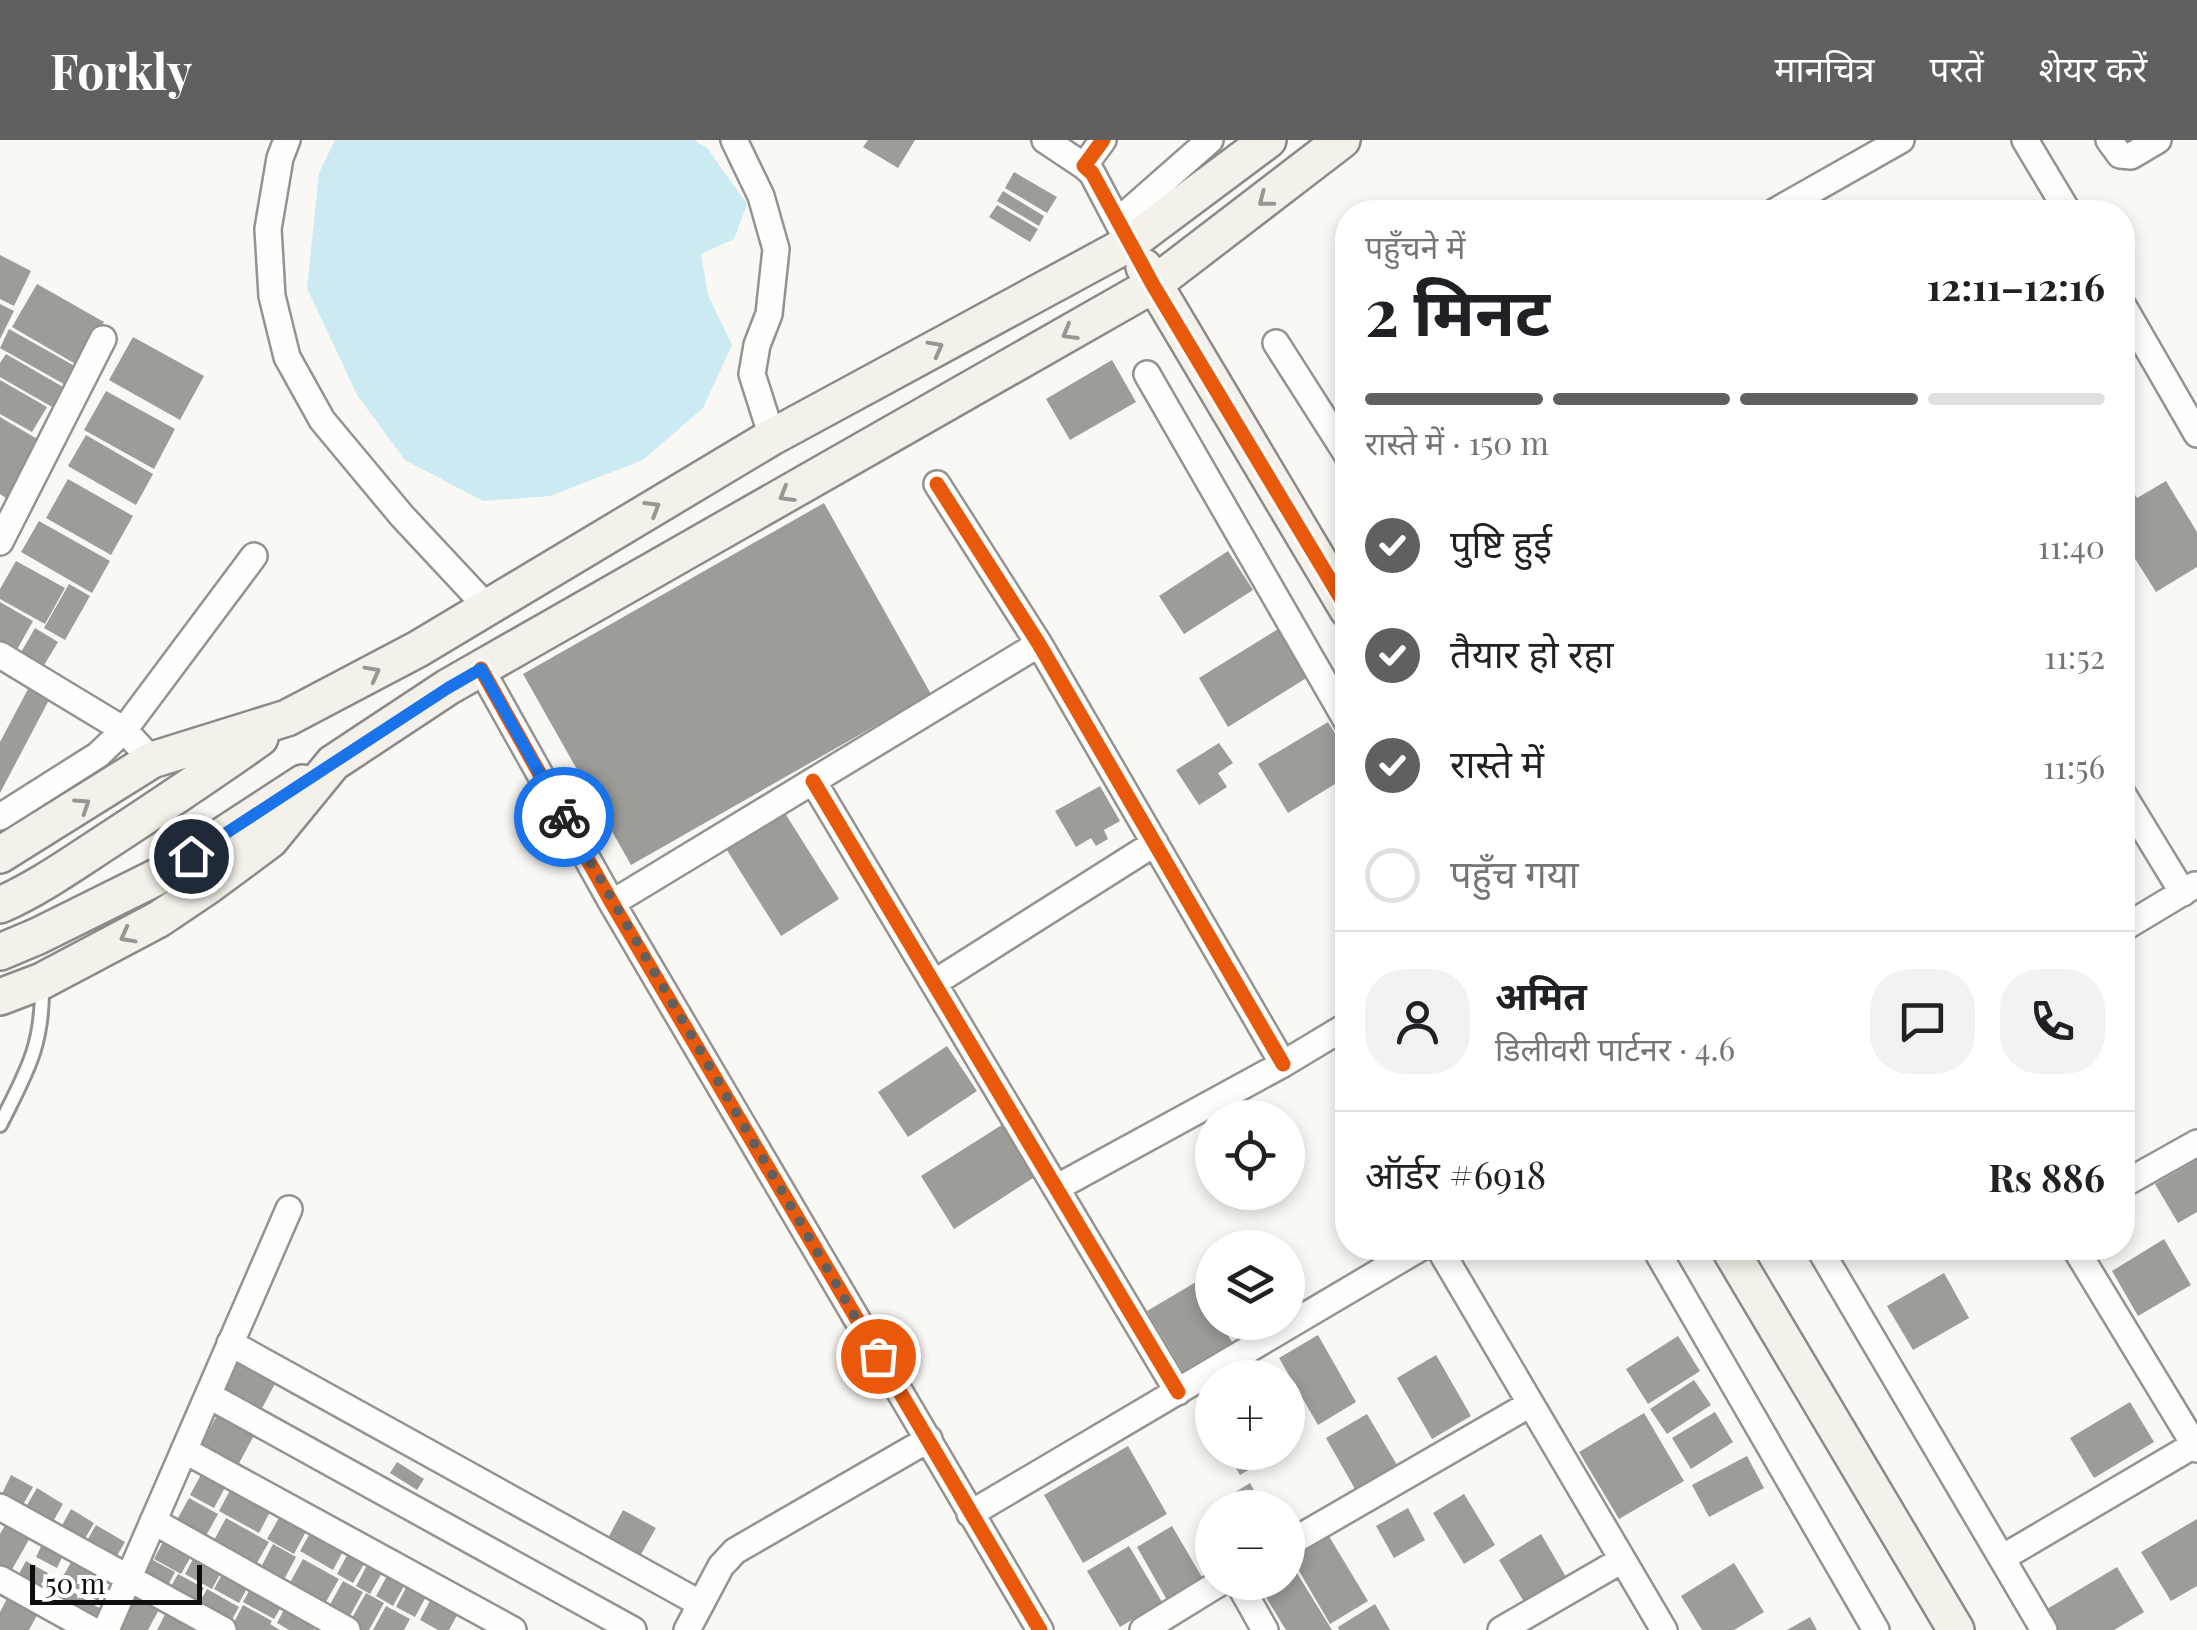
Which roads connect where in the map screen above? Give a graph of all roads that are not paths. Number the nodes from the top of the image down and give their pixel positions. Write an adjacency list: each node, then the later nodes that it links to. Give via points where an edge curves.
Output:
1 (286, 140): 28 (street, via 268,230 272,296 287,357 322,420)
2 (734, 140): 23 (street, via 762,196 776,249 752,374)
3 (1045, 140): 12 (street)
4 (1103, 140): 12 (street)
5 (1210, 140): 15 (street)
6 (1268, 140): 15 (main road)
7 (1342, 140): 16 (main road, one-way to 16)
8 (1901, 140): 13 (street)
9 (2026, 140): 14 (street)
10 (2109, 140): 11 (street, via 2120,155 2130,156)
11 (2158, 140)
12 (1084, 166): 15 (street)
13 (1795, 200)
14 (2061, 200)
15 (1124, 232): 16 (main road); 23 (main road, one-way to 15)
16 (1154, 285): 27 (main road); 32 (main road, one-way to 32)
17 (2135, 327): 21 (street)
18 (103, 339): 25 (street)
19 (1276, 344): 22 (street)
20 (1147, 374): 34 (street)
21 (2197, 434)
22 (1335, 436)
23 (772, 437): 28 (main road, one-way to 23)
24 (937, 484): 29 (street)
25 (0, 542)
26 (254, 556): 36 (street)
27 (1335, 588)
28 (487, 607): 30 (main road)
29 (1039, 644): 39 (street); 42 (street)
30 (418, 648): 33 (main road); 35 (main road, one-way to 30)
31 (0, 655): 36 (street)
32 (481, 669): 33 (main road); 45 (street)
33 (448, 688): 38 (main road)
34 (1335, 700)
35 (287, 718): 37 (main road); 46 (main road)
36 (124, 730): 37 (street); 41 (street, via 98,755)
37 (152, 760): 43 (main road, one-way to 37)
38 (334, 763): 48 (main road, via 165,873); 49 (main road, one-way to 49, via 270,840 158,919)
39 (813, 781): 45 (street); 50 (street)
40 (2135, 811): 44 (street)
41 (0, 817)
42 (1155, 843): 50 (street); 53 (street)
43 (0, 856)
44 (2190, 888): 47 (street)
45 (612, 903): 69 (street)
46 (0, 905)
47 (2135, 921)
48 (0, 952)
49 (42, 981): 51 (main road); 54 (lane, via 35,1052)
50 (934, 982): 57 (street)
51 (0, 997)
52 (1335, 1033): 53 (street)
53 (1284, 1064): 57 (street)
54 (0, 1125)
55 (2197, 1142): 56 (street)
56 (2135, 1178)
57 (1056, 1188): 66 (street)
58 (288, 1209): 65 (street)
59 (1400, 1260): 66 (street)
60 (1446, 1260): 68 (street)
61 (1662, 1260): 95 (street)
62 (1736, 1260): 96 (main road)
63 (1827, 1260): 76 (street)
64 (2083, 1260): 70 (street)
65 (230, 1343): 67 (street); 82 (street)
66 (1178, 1392): 73 (street)
67 (208, 1395): 71 (street); 88 (street)
68 (1530, 1404): 75 (street); 77 (street)
69 (929, 1439): 73 (street); 82 (street, via 735,1551)
70 (2196, 1447): 76 (street)
71 (184, 1450): 74 (street); 87 (street)
72 (0, 1508): 78 (street)
73 (970, 1514): 90 (street)
74 (153, 1521): 78 (street); 86 (street)
75 (1305, 1534)
76 (2002, 1558): 97 (street)
77 (1622, 1560): 93 (street); 94 (street)
78 (128, 1578): 84 (street); 85 (street)
79 (0, 1580): 83 (street)
80 (1195, 1598): 91 (street)
81 (1248, 1600): 92 (street)
82 (701, 1604): 89 (street)
83 (92, 1630)
84 (106, 1630)
85 (223, 1630)
86 (347, 1630)
87 (513, 1630)
88 (633, 1630)
89 (688, 1630)
90 (1040, 1630)
91 (1143, 1630)
92 (1265, 1630)
93 (1500, 1630)
94 (1664, 1630)
95 (1876, 1630)
96 (1956, 1630)
97 (2044, 1630)

